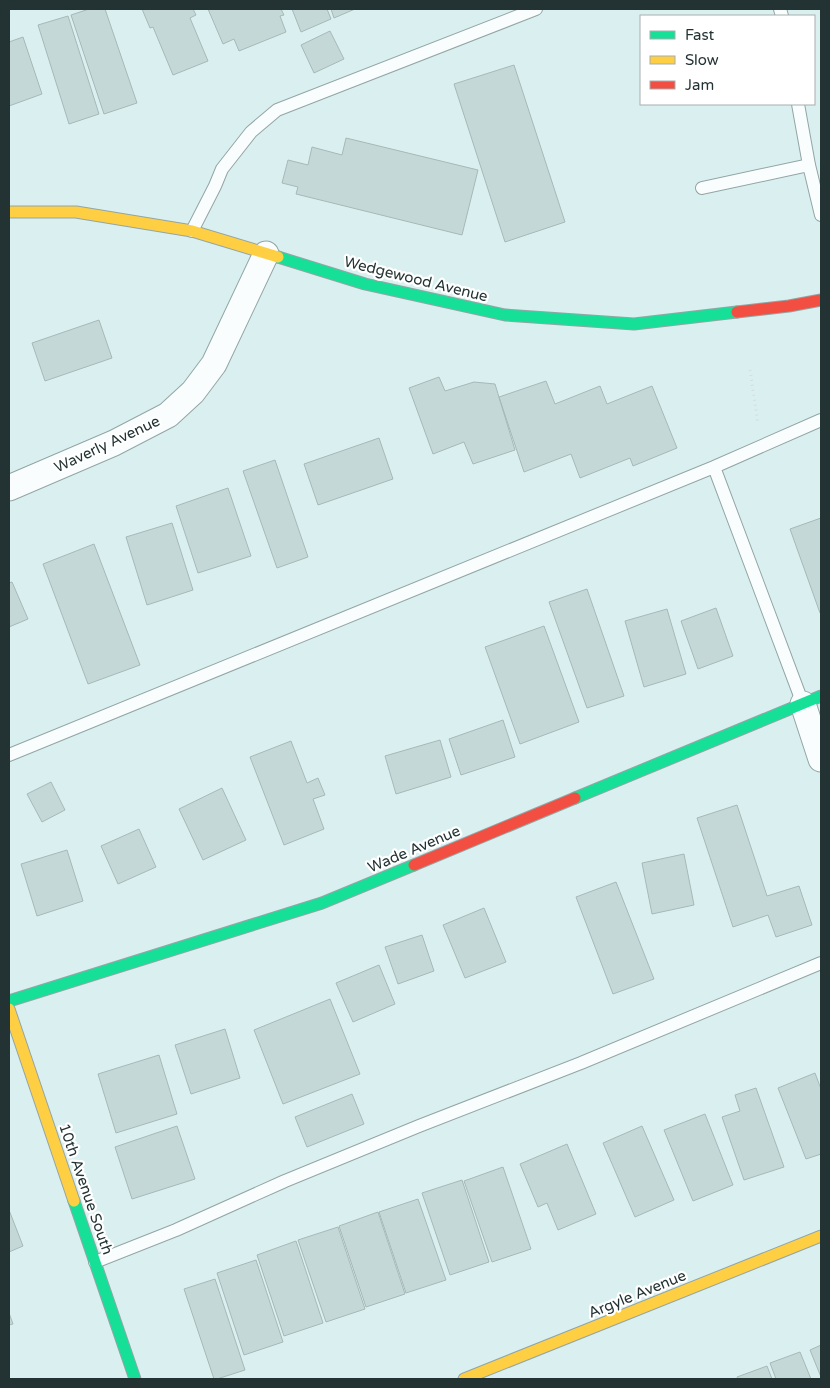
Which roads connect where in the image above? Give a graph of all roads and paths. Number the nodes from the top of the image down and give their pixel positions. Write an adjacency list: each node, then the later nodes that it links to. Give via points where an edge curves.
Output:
1 (536, 9): 7 (lane, via 277,110 251,132 222,169)
2 (798, 105): 3 (lane)
3 (814, 173): 4 (lane); 6 (lane)
4 (702, 188)
5 (9, 212): 7 (street, Wedgewood Avenue, via 76,212)
6 (821, 215)
7 (192, 231): 8 (street, Wedgewood Avenue)
8 (266, 254): 9 (street, Wedgewood Avenue, via 365,284 504,315 634,324); 14 (street, Waverly Avenue, via 214,364 193,392 168,415 114,443)
9 (821, 300)
10 (750, 370): 12 (path)
11 (821, 420): 12 (lane)
12 (761, 446): 13 (lane)
13 (714, 467): 15 (lane); 16 (lane)
14 (9, 488)
15 (812, 700): 17 (street); 19 (street, Wade Avenue, via 322,903)
16 (9, 755)
17 (821, 759)
18 (821, 962): 22 (lane, via 590,1060 410,1129)
19 (9, 1001)
20 (9, 1009): 22 (street, 10th Avenue South)
21 (821, 1236): 24 (street, Argyle Avenue)
22 (95, 1262): 23 (street, 10th Avenue South)
23 (134, 1379)
24 (464, 1379)

